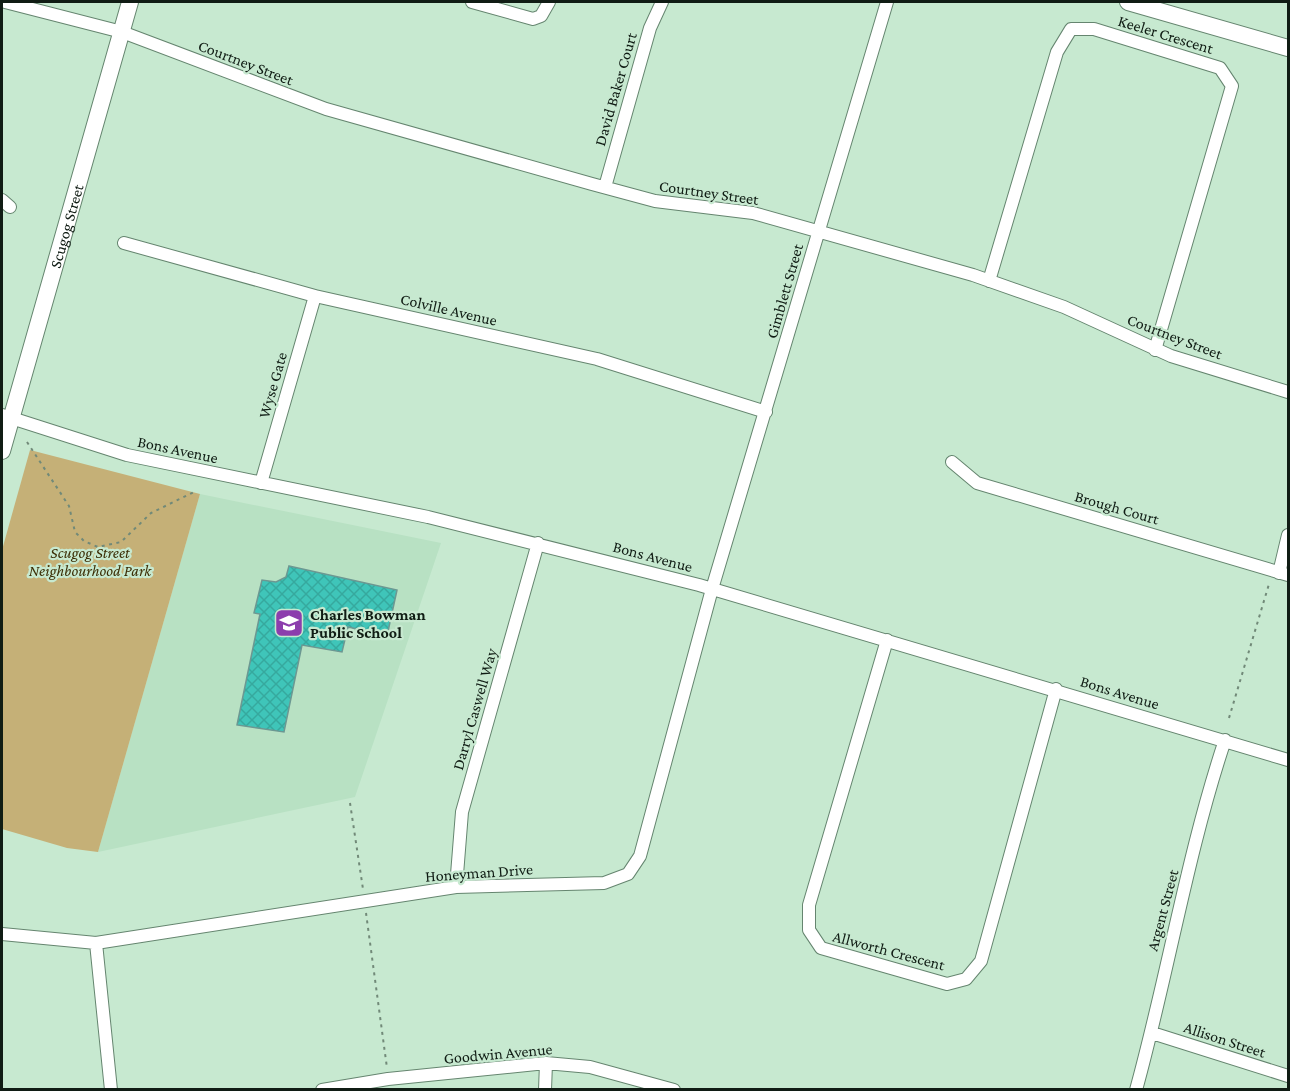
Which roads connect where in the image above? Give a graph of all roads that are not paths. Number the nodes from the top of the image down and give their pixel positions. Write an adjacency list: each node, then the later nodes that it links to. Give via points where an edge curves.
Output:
1 (5, 2): 8 (street, Courtney Street)
2 (130, 2): 8 (street, Scugog Street)
3 (472, 2): 4 (street, via 533,19 541,16)
4 (549, 2)
5 (662, 2): 10 (street, David Baker Court, via 650,28)
6 (887, 2): 11 (street, Gimblett Street)
7 (1128, 2): 9 (street)
8 (122, 32): 10 (street, Courtney Street, via 326,109); 18 (street, Scugog Street)
9 (1288, 48)
10 (605, 187): 11 (street, Courtney Street, via 655,201 753,213)
11 (819, 230): 13 (street, Courtney Street); 17 (street, Gimblett Street)
12 (124, 243): 14 (street, Colville Avenue)
13 (990, 281): 15 (street, Courtney Street, via 1064,308); 15 (street, Keeler Crescent, via 1057,52 1071,29 1094,29 1220,68 1232,86)
14 (315, 296): 17 (street, Colville Avenue, via 597,360); 21 (street, Wyse Gate)
15 (1155, 350): 16 (street, Courtney Street)
16 (1288, 392)
17 (766, 412): 25 (street, Gimblett Street)
18 (6, 417): 19 (street, Scugog Street); 21 (street, Bons Avenue, via 127,455)
19 (2, 451)
20 (952, 462): 24 (street, Brough Court, via 977,483)
21 (261, 483): 23 (street, Bons Avenue)
22 (1288, 535): 24 (street)
23 (538, 543): 25 (street, Bons Avenue); 30 (street, Darryl Caswell Way, via 462,812)
24 (1284, 574)
25 (712, 589): 26 (street, Bons Avenue); 30 (street, Honeyman Drive, via 640,856 628,874 604,883)
26 (887, 640): 27 (street, Bons Avenue); 27 (street, Allworth Crescent, via 809,905 809,930 821,948 947,984 966,979 981,961)
27 (1056, 689): 28 (street, Bons Avenue)
28 (1225, 740): 29 (street, Bons Avenue); 33 (street, Argent Street, via 1164,966)
29 (1288, 760)
30 (456, 887): 32 (street, Honeyman Drive)
31 (2, 934): 32 (street, Honeyman Drive)
32 (96, 943): 36 (street)
33 (1152, 1033): 35 (street, Allison Street); 40 (street, Argent Street)
34 (546, 1063): 37 (street, Goodwin Avenue); 38 (street); 39 (street, Goodwin Avenue, via 590,1067)
35 (1288, 1076)
36 (111, 1089)
37 (322, 1089)
38 (545, 1089)
39 (674, 1089)
40 (1136, 1089)

